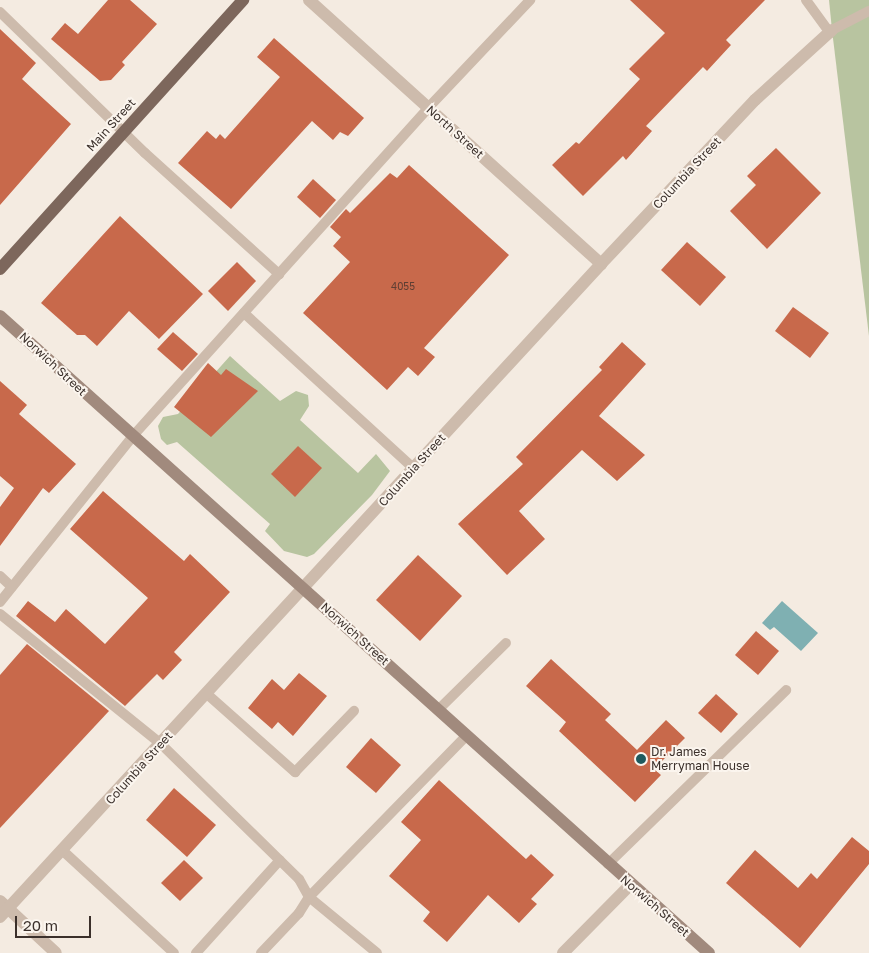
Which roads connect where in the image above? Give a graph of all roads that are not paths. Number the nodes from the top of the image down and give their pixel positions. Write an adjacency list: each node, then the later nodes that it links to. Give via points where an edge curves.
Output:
1 (243, 0): 9 (main road, Main Street)
2 (309, 0): 8 (street, North Street)
3 (530, 0): 8 (lane)
4 (806, 0): 7 (lane)
5 (869, 11): 7 (lane)
6 (0, 12): 9 (lane)
7 (831, 32): 10 (street, Columbia Street, via 755,100)
8 (428, 108): 10 (street, North Street); 12 (lane)
9 (123, 132): 11 (main road, Main Street); 12 (lane)
10 (601, 264): 16 (street, Columbia Street)
11 (0, 268)
12 (279, 274): 13 (lane)
13 (244, 313): 15 (lane); 16 (lane)
14 (0, 316): 15 (main road, Norwich Street)
15 (132, 437): 18 (lane); 19 (main road, Norwich Street)
16 (414, 469): 19 (street, Columbia Street)
17 (0, 576): 18 (lane)
18 (12, 587): 20 (lane)
19 (303, 588): 24 (street, Columbia Street); 25 (main road, Norwich Street)
20 (0, 602)
21 (0, 614): 28 (lane)
22 (506, 643): 25 (lane)
23 (786, 690): 31 (lane)
24 (206, 694): 26 (lane, via 295,772); 28 (street, Columbia Street)
25 (439, 709): 27 (main road, Norwich Street)
26 (354, 712)
27 (467, 735): 31 (main road, Norwich Street); 33 (lane)
28 (161, 744): 29 (street, Columbia Street); 30 (lane)
29 (62, 850): 34 (street, Columbia Street); 36 (lane)
30 (280, 860): 33 (lane, via 299,879); 37 (lane)
31 (608, 864): 32 (main road, Norwich Street)
32 (630, 885): 40 (street); 41 (main road, Norwich Street)
33 (309, 896): 38 (lane, via 299,913); 39 (lane)
34 (2, 909): 35 (street)
35 (56, 953)
36 (174, 953)
37 (196, 953)
38 (261, 953)
39 (377, 953)
40 (563, 953)
41 (709, 953)

